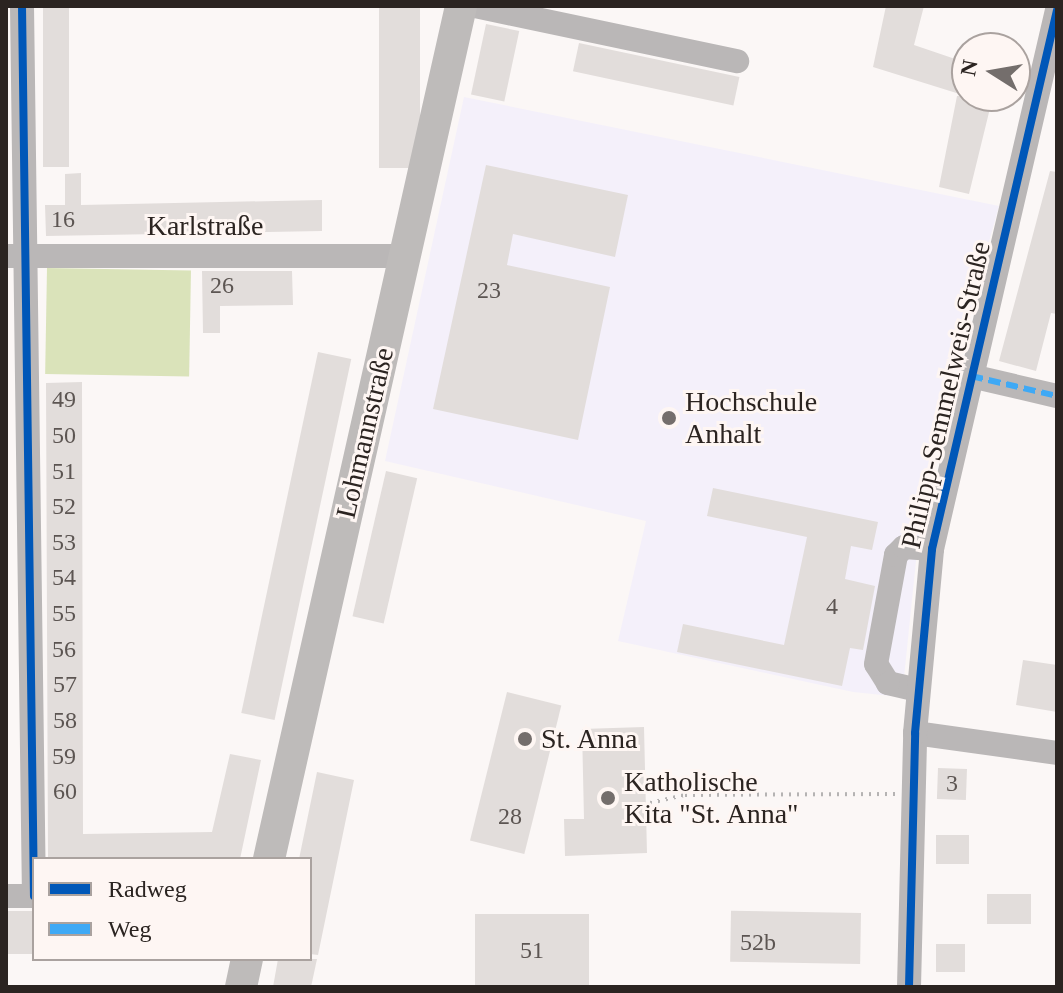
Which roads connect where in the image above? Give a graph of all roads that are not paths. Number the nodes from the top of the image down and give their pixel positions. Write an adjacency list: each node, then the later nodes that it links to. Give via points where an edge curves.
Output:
1 (22, 6): 6 (street)
2 (461, 6): 7 (main road, Lohmannstraße)
3 (475, 6): 5 (street)
4 (1057, 10): 8 (street, Philipp-Semmelweis-Straße)
5 (737, 61)
6 (15, 256): 7 (street, Karlstraße); 14 (street)
7 (404, 256): 15 (main road, Lohmannstraße)
8 (971, 376): 9 (street); 10 (street, Philipp-Semmelweis-Straße)
9 (1057, 396)
10 (932, 549): 11 (street, Philipp-Semmelweis-Straße); 11 (street, via 904,547 896,555 876,664 888,683)
11 (918, 690): 12 (street, Philipp-Semmelweis-Straße)
12 (915, 733): 13 (street); 20 (street, Philipp-Semmelweis-Straße)
13 (1057, 753)
14 (33, 857)
15 (269, 857)
16 (6, 896): 17 (street)
17 (32, 896)
18 (247, 961): 19 (main road)
19 (241, 987)
20 (909, 987)

